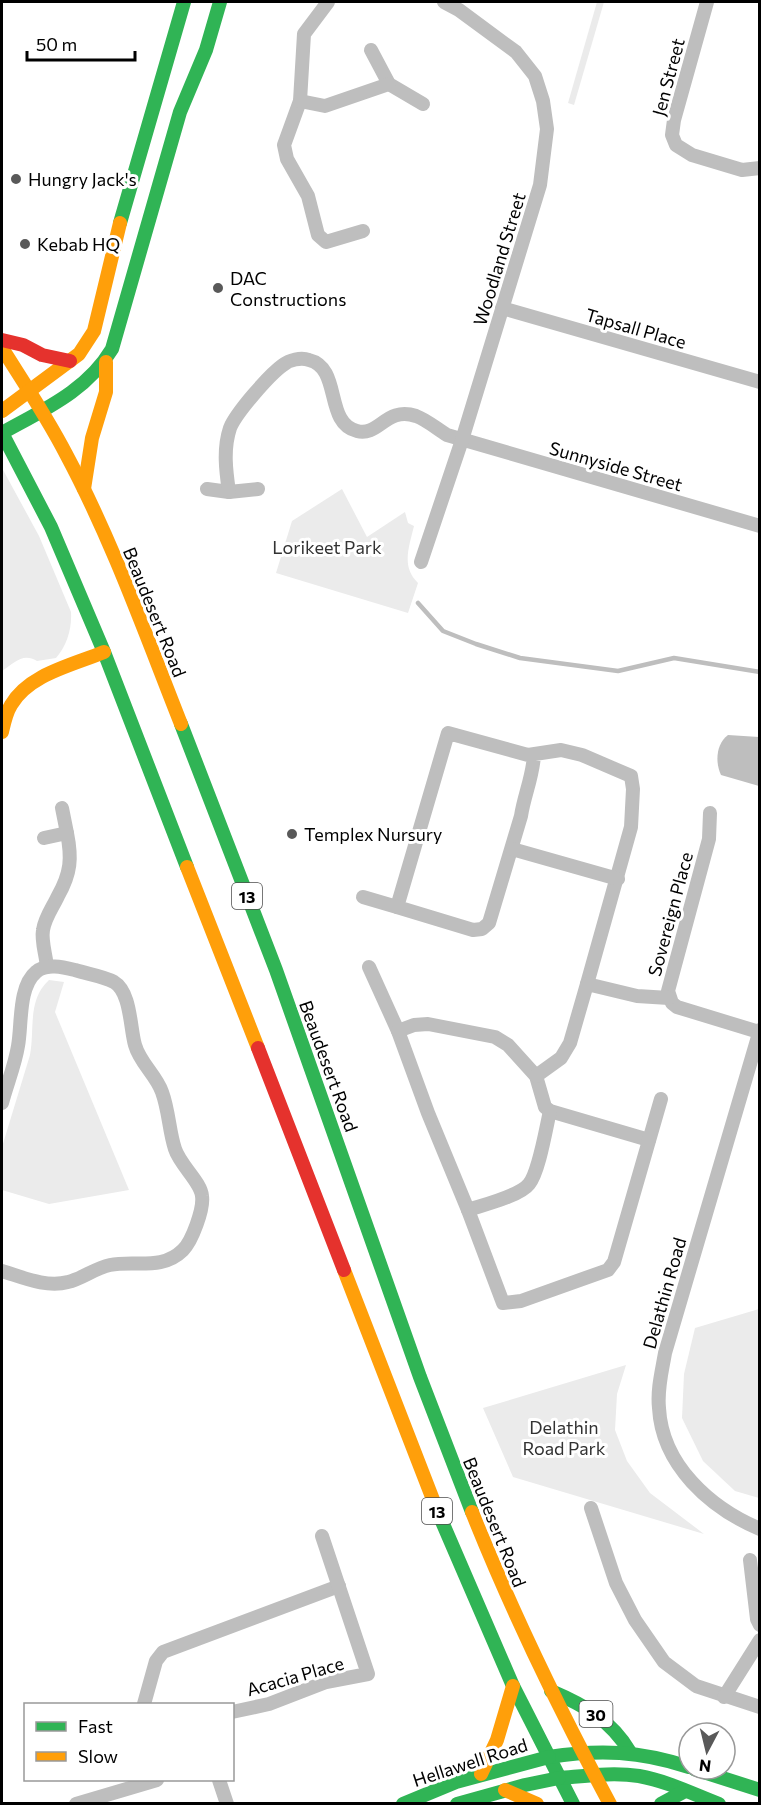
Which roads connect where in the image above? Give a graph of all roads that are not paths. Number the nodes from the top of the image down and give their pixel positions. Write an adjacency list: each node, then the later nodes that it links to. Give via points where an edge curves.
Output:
1 (184, 2): 16 (main road, via 117,233 94,332)
2 (220, 2): 17 (main road, via 206,50 180,112)
3 (328, 2): 9 (street, via 304,34)
4 (444, 2): 6 (street, Woodland Street)
5 (707, 2): 11 (street, Jen Street, via 672,135 676,145 692,155 742,170)
6 (463, 6): 13 (street, Woodland Street, via 516,52 535,76 543,101 546,129 540,185)
7 (370, 50): 8 (street)
8 (389, 84): 9 (street, via 325,106); 10 (street)
9 (300, 101): 12 (street, via 284,146 308,196 318,235 326,242)
10 (423, 104)
11 (759, 168)
12 (363, 231)
13 (502, 308): 18 (street, Tapsall Place); 23 (street, Woodland Street)
14 (2, 340): 16 (main road, via 23,345 42,356)
15 (2, 348): 19 (main road, Beaudesert Road / 13)
16 (70, 361): 19 (main road)
17 (106, 362): 20 (main road, via 87,381); 24 (main road, via 106,392 92,438)
18 (759, 382)
19 (31, 391): 20 (main road, Beaudesert Road / 13); 21 (main road)
20 (41, 410): 22 (main road); 24 (main road, Beaudesert Road / 13)
21 (2, 411)
22 (2, 433): 30 (main road, 13, via 51,526)
23 (462, 440): 27 (street, Sunnyside Street, via 416,416 402,414 388,417 369,432 358,432 340,418 323,368 299,359 283,365 239,410 227,447); 28 (street, Sunnyside Street); 29 (street, Woodland Street)
24 (84, 489): 63 (main road, Beaudesert Road / 13, via 209,795 454,1471)
25 (207, 489): 27 (street)
26 (258, 489): 27 (street)
27 (229, 492)
28 (759, 526)
29 (421, 561)
30 (104, 652): 31 (main road, via 33,684); 62 (main road, 13, via 425,1482)
31 (7, 704): 32 (main road)
32 (2, 732)
33 (534, 755): 38 (street); 39 (street, via 561,750 631,776 631,827); 41 (street, via 448,733)
34 (62, 808): 36 (street)
35 (710, 813): 45 (street, Sovereign Place, via 709,839 669,983)
36 (67, 833): 37 (street); 42 (street, via 70,869 43,931)
37 (44, 838)
38 (512, 849): 39 (street); 41 (street, via 489,923 482,929 472,930)
39 (618, 879): 44 (street)
40 (363, 897): 41 (street)
41 (397, 907)
42 (47, 966): 50 (street, via 35,972 27,985 18,1046); 54 (street, via 115,982 124,995 135,1046 161,1090 175,1150 202,1193 203,1209 185,1249 158,1264 107,1266 51,1285)
43 (369, 967): 46 (street)
44 (587, 984): 45 (street, via 637,996); 48 (street, via 570,1043 561,1058)
45 (669, 998): 47 (street, Sovereign Place, via 677,1007)
46 (398, 1031): 48 (street, via 428,1024 495,1037); 53 (street)
47 (759, 1031): 56 (street, Delathin Road, via 665,1353 658,1410 672,1455 702,1494 723,1511)
48 (536, 1076): 51 (street)
49 (661, 1098): 52 (street)
50 (2, 1102)
51 (550, 1112): 52 (street); 53 (street, via 528,1186)
52 (649, 1140): 53 (street, via 614,1262 598,1275 521,1301 503,1303)
53 (468, 1210)
54 (2, 1271)
55 (591, 1508): 64 (street, via 616,1583 646,1637 664,1662 696,1686)
56 (759, 1529)
57 (322, 1536): 59 (street)
58 (750, 1560): 60 (street)
59 (339, 1586): 65 (street, via 163,1652 156,1661); 67 (street, Acacia Place, via 368,1674 326,1682 269,1704)
60 (759, 1625)
61 (759, 1640): 64 (street)
62 (513, 1686): 70 (main road, 13); 72 (main road, via 497,1740)
63 (551, 1691): 68 (main road, Beaudesert Road / 13); 69 (main road, 30, via 586,1706 617,1732)
64 (724, 1696): 66 (street)
65 (144, 1703)
66 (759, 1707)
67 (234, 1712)
68 (581, 1751): 69 (main road, Hellawell Road); 70 (main road, Hellawell Road); 73 (main road, Beaudesert Road / 13)
69 (630, 1752): 71 (main road, Hellawell Road)
70 (549, 1756): 72 (main road, Hellawell Road); 74 (main road, 13)
71 (677, 1764)
72 (481, 1774): 84 (main road, Hellawell Road)
73 (594, 1775): 74 (main road, Hellawell Road); 81 (main road, Hellawell Road, via 638,1776); 88 (main road, Beaudesert Road / 13)
74 (559, 1778): 79 (main road, Hellawell Road); 87 (main road, 13)
75 (145, 1781): 78 (street)
76 (220, 1781): 83 (street)
77 (731, 1781): 80 (main road)
78 (127, 1784): 82 (street)
79 (505, 1790): 85 (main road, Hellawell Road); 86 (main road)
80 (759, 1790)
81 (685, 1791): 89 (main road); 90 (main road, Hellawell Road)
82 (76, 1803)
83 (227, 1803)
84 (403, 1803)
85 (457, 1803)
86 (537, 1803)
87 (573, 1803)
88 (610, 1803)
89 (661, 1803)
90 (719, 1803)

